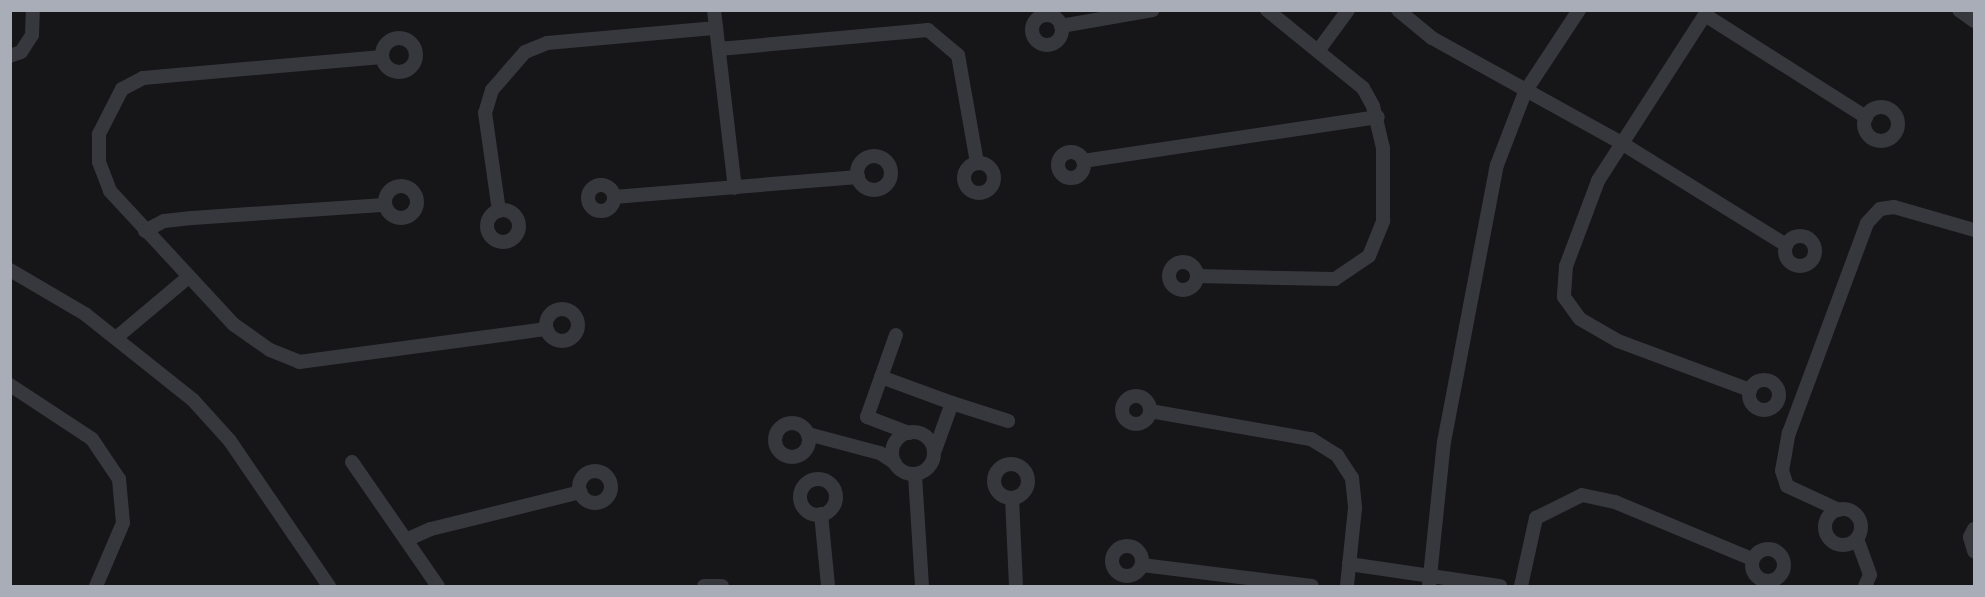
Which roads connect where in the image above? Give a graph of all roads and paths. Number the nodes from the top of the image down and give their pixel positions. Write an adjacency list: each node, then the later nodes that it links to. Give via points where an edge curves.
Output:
1 (33, 10): 15 (street, via 32,35 21,52)
2 (714, 10): 12 (street)
3 (1153, 10): 11 (street)
4 (1267, 10): 14 (street)
5 (1348, 10): 14 (street)
6 (1398, 10): 17 (street, via 1432,38)
7 (1579, 10): 17 (street)
8 (1959, 10): 10 (street)
9 (1706, 13): 19 (street); 20 (street)
10 (1974, 21)
11 (1062, 26)
12 (716, 28): 13 (street); 27 (street, via 547,43 525,52 492,90 485,113)
13 (719, 49): 22 (street, via 928,30 958,55); 24 (street)
14 (1318, 51): 18 (street, via 1363,88)
15 (10, 56)
16 (382, 57): 29 (street, via 142,78 122,89 99,134 99,162 110,191)
17 (1525, 92): 20 (street); 59 (street, via 1497,165 1479,241 1444,442)
18 (1378, 117): 21 (street); 32 (street, via 1383,221 1361,263 1335,279)
19 (1866, 117)
20 (1623, 144): 30 (street); 39 (street, via 1581,220 1566,266 1564,297 1580,319 1618,341)
21 (1083, 161)
22 (977, 163)
23 (858, 177): 24 (street)
24 (735, 188): 25 (street)
25 (614, 197)
26 (385, 205): 29 (street, via 164,221)
27 (499, 211)
28 (1974, 230): 50 (street, via 1894,207 1880,209 1867,223 1789,433 1782,471 1787,486)
29 (145, 231): 33 (street)
30 (1785, 245)
31 (10, 270): 36 (street)
32 (1198, 276)
33 (186, 279): 34 (street, via 233,324 270,350 299,362); 36 (street)
34 (547, 328)
35 (896, 335): 37 (street)
36 (117, 337): 61 (street, via 193,400 230,441)
37 (882, 377): 40 (street); 45 (street, via 867,417)
38 (10, 385): 60 (street, via 92,439 119,479 123,523)
39 (1750, 390)
40 (952, 403): 42 (street); 44 (street, via 942,432)
41 (1150, 411): 57 (street, via 1311,439 1337,455 1352,478)
42 (1008, 421)
43 (808, 434): 45 (street)
44 (931, 444): 45 (street); 47 (street, via 928,469)
45 (895, 445): 47 (street)
46 (352, 462): 54 (street)
47 (915, 475): 66 (street)
48 (580, 492): 54 (street, via 431,529)
49 (1012, 498): 67 (street)
50 (1839, 510): 53 (street, via 1858,518); 53 (street, via 1829,517 1827,534 1840,545)
51 (820, 514): 65 (street)
52 (1974, 529): 55 (street, via 1970,537)
53 (1857, 539): 72 (street, via 1870,575)
54 (406, 540): 62 (street)
55 (1974, 551)
56 (1752, 559): 71 (street, via 1615,502 1582,495 1536,518)
57 (1349, 564): 59 (street); 69 (street)
58 (1142, 565): 68 (street)
59 (1429, 581): 70 (street)
60 (96, 586)
61 (329, 586)
62 (438, 586)
63 (704, 586): 64 (street)
64 (722, 586)
65 (828, 586)
66 (922, 586)
67 (1016, 586)
68 (1312, 586)
69 (1347, 586)
70 (1500, 586)
71 (1521, 586)
72 (1865, 586)

